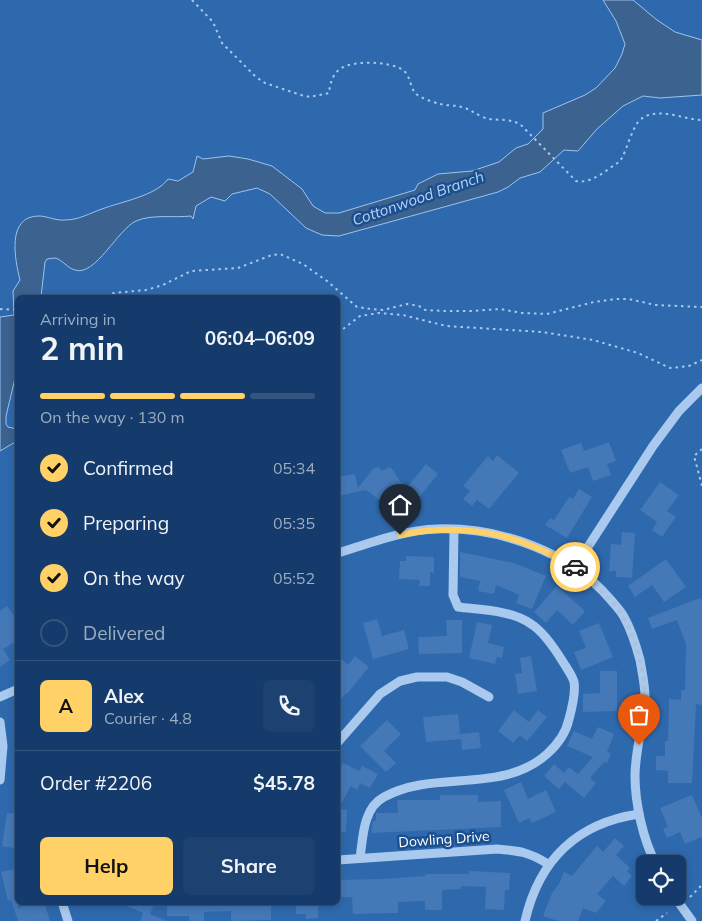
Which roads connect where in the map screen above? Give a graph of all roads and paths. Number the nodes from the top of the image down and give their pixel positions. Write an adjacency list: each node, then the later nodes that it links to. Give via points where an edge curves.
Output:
1 (192, 0): 2 (path, via 213,22 222,42 249,72 266,83 310,97 329,93 332,80 341,68 376,62 402,69 416,94 427,100 461,106 483,117 508,119 520,124 576,181 590,180 619,162 638,122 646,116 654,113)
2 (702, 120)
3 (108, 295): 4 (path, via 146,290 191,271 238,268 280,254 303,264 357,307 371,309 384,310 407,304 425,310 500,309 547,314 616,299 664,306)
4 (702, 307)
5 (0, 309): 6 (path)
6 (15, 310)
7 (340, 331): 8 (path, via 360,316 403,314 446,326 542,332 594,340 638,353 670,368 689,366)
8 (702, 360)
9 (702, 388): 14 (street, via 679,411 653,446)
10 (702, 449): 11 (path, via 694,456)
11 (702, 486)
12 (454, 530): 13 (street, via 436,529 384,538); 14 (street, via 507,537); 23 (street, via 454,602 458,607 513,616 531,624 542,634 574,681 568,723 555,746 541,759 508,776 420,786 382,797 367,814)
13 (340, 552)
14 (575, 567): 21 (street, via 600,587 618,608 634,638 645,697 635,777)
15 (15, 690): 16 (street)
16 (0, 697)
17 (489, 697): 19 (street, via 447,677 417,677 400,681 380,694)
18 (0, 722): 20 (street, via 3,746)
19 (340, 740)
20 (0, 780)
21 (639, 814): 22 (street); 25 (street, via 611,820 588,830)
22 (652, 855)
23 (360, 858): 24 (street, Dowling Drive); 25 (street, Dowling Drive, via 497,849 532,854)
24 (340, 860)
25 (548, 864): 32 (street, via 530,901)
26 (702, 885): 27 (path)
27 (690, 897)
28 (63, 905): 31 (street)
29 (680, 905): 34 (street)
30 (667, 913): 33 (path)
31 (68, 921)
32 (525, 921)
33 (656, 921)
34 (692, 921)

